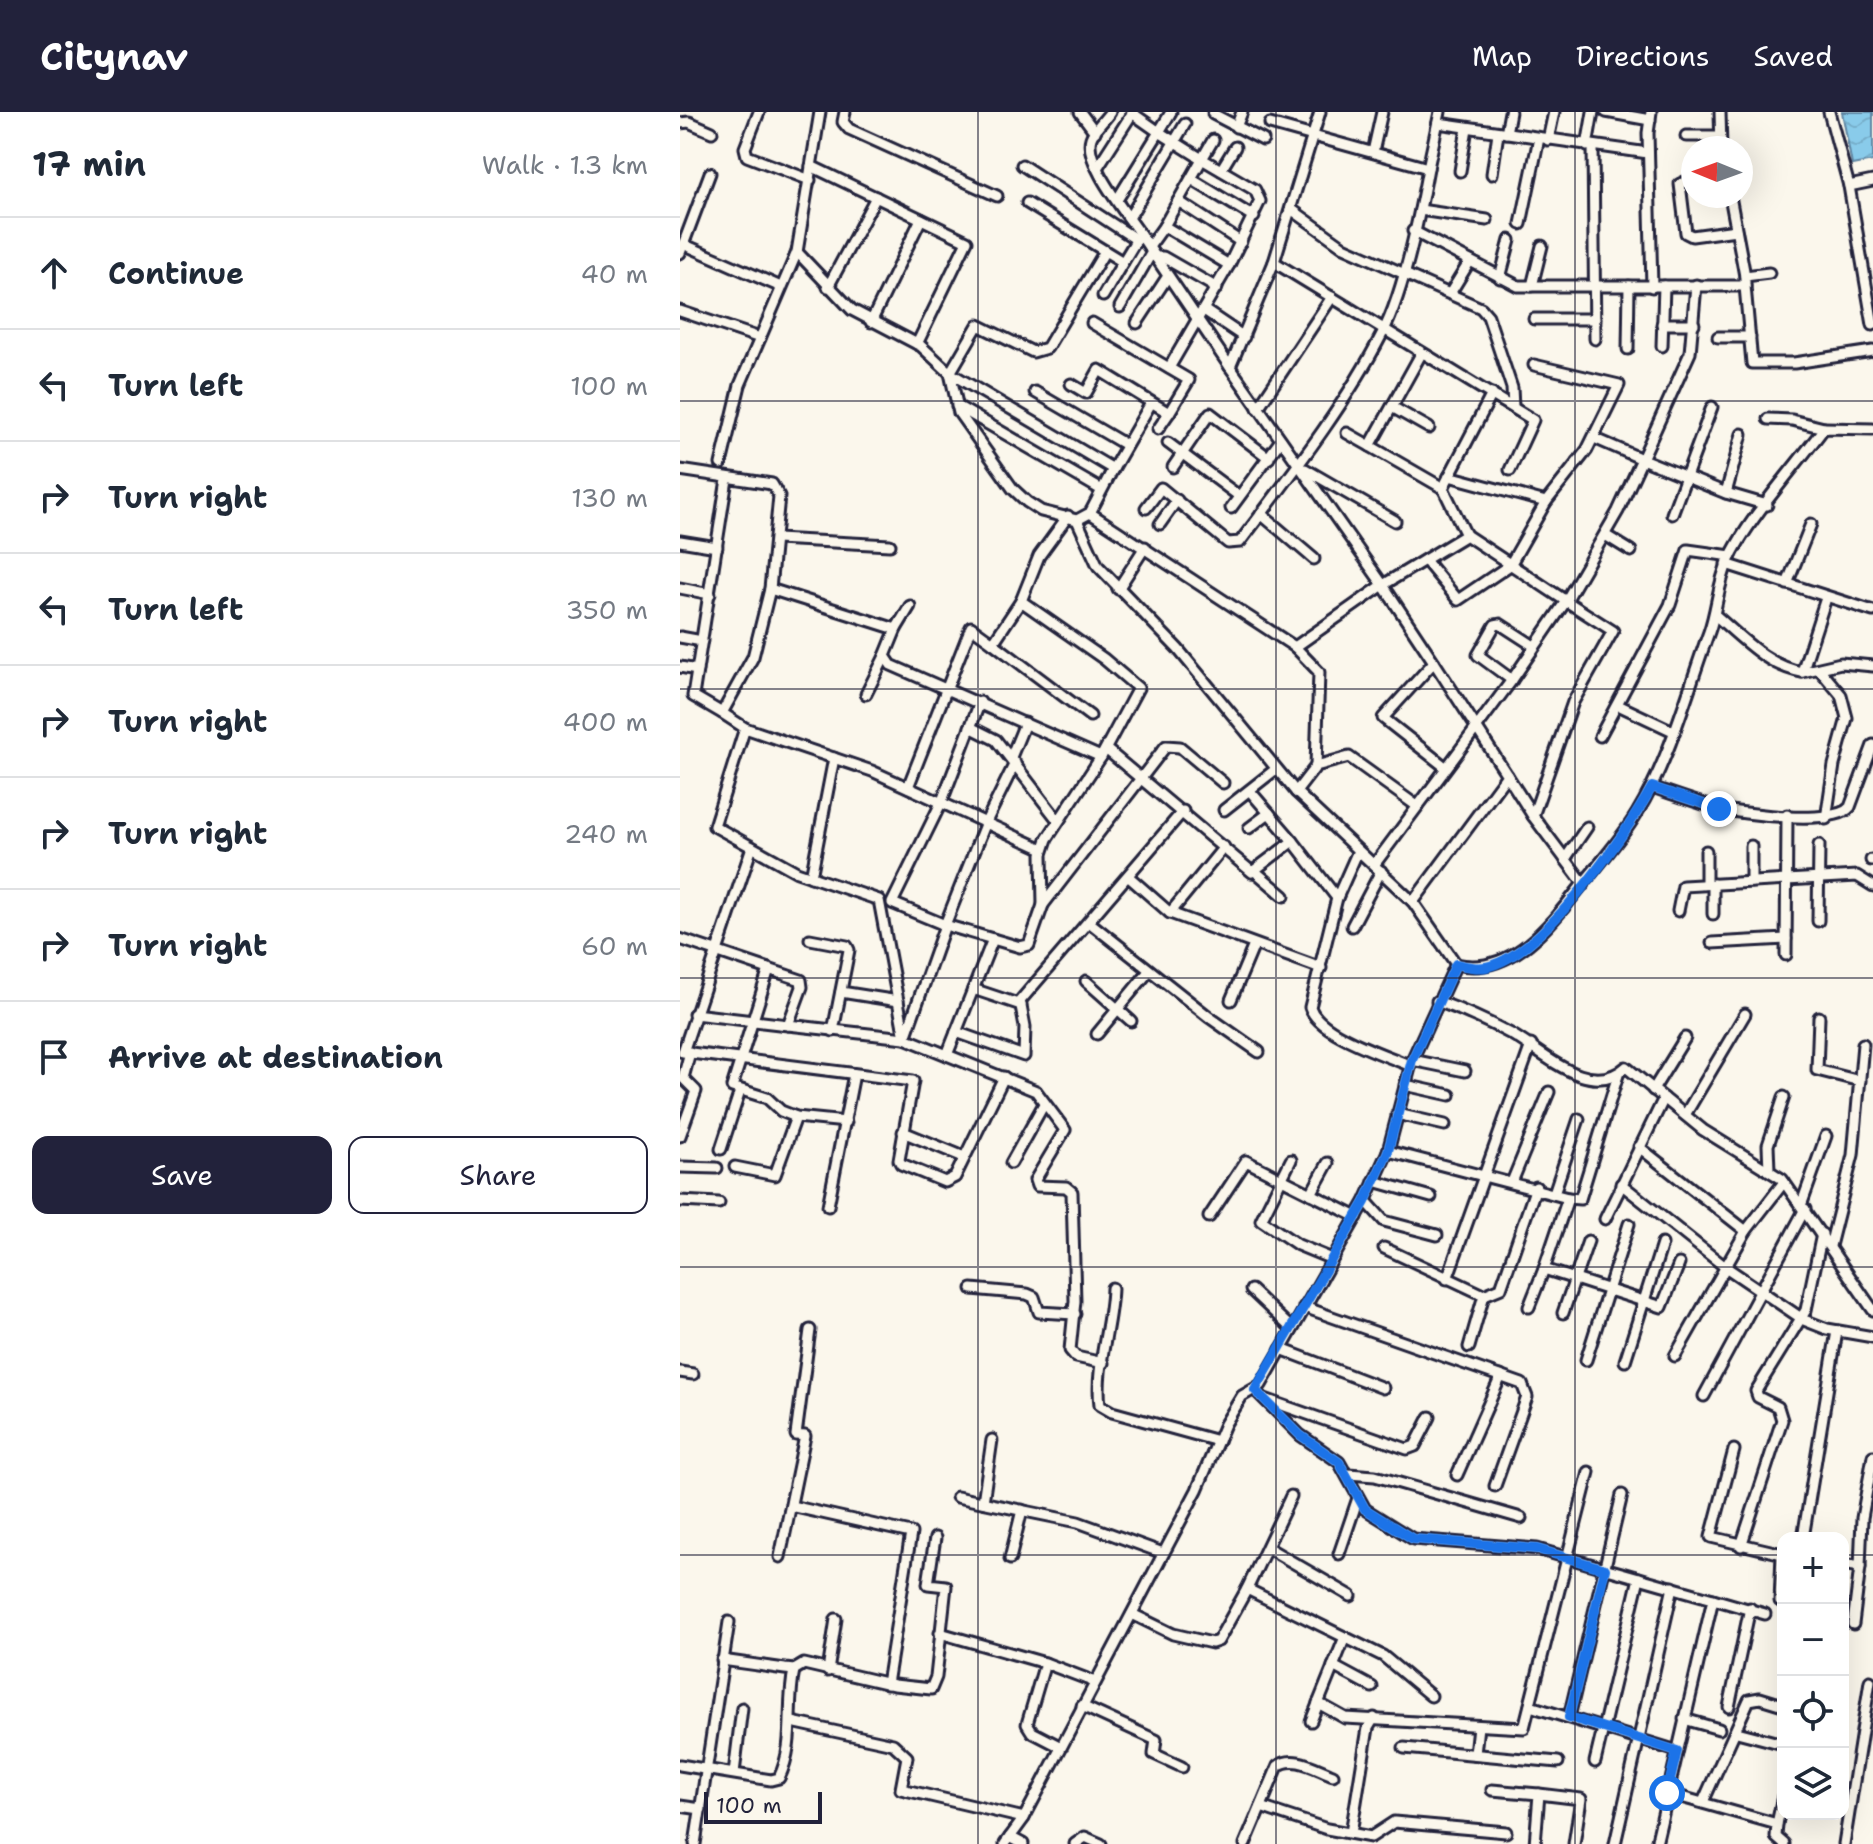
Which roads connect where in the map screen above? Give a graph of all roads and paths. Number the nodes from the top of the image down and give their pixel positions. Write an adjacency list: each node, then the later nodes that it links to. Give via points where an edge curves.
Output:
1 (759, 112): 50 (street, via 745,148 747,156)
2 (820, 112): 42 (street)
3 (845, 112): 53 (street, via 843,122 849,129)
4 (1080, 112): 27 (street)
5 (1110, 112): 27 (street)
6 (1171, 112): 28 (street)
7 (1242, 112): 24 (street)
8 (1320, 112): 31 (street)
9 (1382, 112): 38 (street)
10 (1440, 112): 21 (street)
11 (1510, 112): 29 (street)
12 (1554, 112): 32 (street)
13 (1593, 112): 36 (street)
14 (1606, 112): 19 (street)
15 (1720, 112): 30 (street)
16 (1829, 112): 52 (street)
17 (1133, 113): 28 (street); 43 (street)
18 (1213, 114): 24 (street)
19 (1650, 116): 39 (street)
20 (680, 123): 26 (street)
21 (1438, 123): 25 (street); 44 (street)
22 (1185, 124): 35 (street)
23 (1270, 124): 31 (street)
24 (1236, 127): 34 (street)
25 (1467, 128): 29 (street); 46 (street)
26 (712, 132)
27 (1095, 132): 43 (street, via 1091,152)
28 (1159, 132): 35 (street); 55 (street)
29 (1502, 133): 32 (street); 48 (street)
30 (1720, 136)
31 (1315, 137): 38 (street); 60 (street)
32 (1543, 139): 36 (street); 66 (street)
33 (1213, 140): 40 (street)
34 (1263, 140)
35 (1175, 142): 40 (street); 63 (street)
36 (1590, 146): 39 (street); 89 (street)
37 (1235, 147): 45 (street)
38 (1373, 152): 44 (street)
39 (1648, 153): 94 (street)
40 (1202, 159): 45 (street); 49 (street)
41 (1022, 165): 70 (street)
42 (811, 166): 50 (street); 54 (street)
43 (1097, 168): 55 (street)
44 (1428, 168): 61 (street)
45 (1221, 170): 62 (street, via 1258,195)
46 (1460, 171)
47 (710, 173): 74 (street)
48 (1492, 174)
49 (1191, 179): 56 (street); 62 (street)
50 (810, 180): 76 (street)
51 (1873, 181): 52 (street)
52 (1849, 186): 110 (street)
53 (997, 196)
54 (876, 197): 64 (street); 93 (street)
55 (1117, 200): 63 (street)
56 (1178, 201): 67 (street); 72 (street)
57 (1027, 203): 75 (street)
58 (1683, 208): 68 (street, via 1686,233 1692,236)
59 (1732, 208): 68 (street)
60 (1291, 209): 80 (street); 82 (street, via 1344,247)
61 (1420, 210): 65 (street); 69 (street)
62 (1254, 217): 72 (street)
63 (1129, 218): 70 (street)
64 (921, 219): 105 (street); 117 (street, via 967,241)
65 (1487, 220)
66 (1521, 224)
67 (1164, 226): 77 (street); 81 (street)
68 (1736, 230): 86 (street)
69 (1413, 231): 78 (street); 82 (street)
70 (1138, 237): 77 (street); 79 (street)
71 (1510, 240): 85 (street)
72 (1241, 242): 81 (street)
73 (1542, 246): 88 (street)
74 (682, 248): 92 (street)
75 (1105, 251): 79 (street); 125 (street, via 1047,348 1033,352 978,325)
76 (797, 252): 92 (street); 93 (street)
77 (1152, 252): 84 (street); 95 (street); 99 (street)
78 (1470, 261): 85 (street); 96 (street)
79 (1123, 262): 97 (street)
80 (1274, 262): 98 (street); 112 (street)
81 (1229, 265): 95 (street)
82 (1402, 273): 96 (street); 111 (street)
83 (1769, 273): 86 (street)
84 (1168, 276): 104 (street); 107 (street)
85 (1500, 278): 88 (street)
86 (1745, 281): 87 (street); 114 (street)
87 (1696, 285): 91 (street); 109 (street)
88 (1532, 286): 89 (street)
89 (1596, 286): 90 (street); 103 (street)
90 (1629, 286): 94 (street); 119 (street)
91 (1664, 286): 94 (street); 108 (street)
92 (781, 287): 115 (street)
93 (828, 287): 105 (street)
94 (1652, 287)
95 (1217, 288): 100 (street)
96 (1451, 292): 132 (street, via 1488,316 1512,388)
97 (1103, 296)
98 (1332, 297): 111 (street); 134 (street)
99 (1120, 307)
100 (1204, 310): 104 (street); 112 (street)
101 (680, 311): 115 (street)
102 (1534, 319): 103 (street)
103 (1595, 319): 116 (street)
104 (1198, 321): 123 (street); 124 (street)
105 (871, 322): 117 (street)
106 (1092, 323): 124 (street)
107 (1137, 323)
108 (1662, 324): 109 (street); 118 (street)
109 (1694, 324): 150 (street, via 1690,353)
110 (1873, 325)
111 (1384, 332): 121 (street); 152 (street)
112 (1244, 337): 123 (street)
113 (1718, 337): 114 (street)
114 (1750, 337): 120 (street, via 1752,363 1794,363)
115 (760, 338): 151 (street, via 740,385)
116 (1595, 339)
117 (917, 344): 125 (street)
118 (1662, 346)
119 (1628, 349)
120 (1873, 351)
121 (1421, 354): 128 (street); 131 (street)
122 (1534, 365): 143 (street, via 1619,385)
123 (1230, 367): 134 (street)
124 (1169, 368): 135 (street, via 1189,380)
125 (950, 373): 130 (street); 154 (street)
126 (1071, 384): 129 (street, via 1086,393 1099,370)
127 (1035, 392): 146 (street)
128 (1492, 394): 132 (street); 157 (street)
129 (1151, 403): 135 (street); 146 (street)
130 (957, 406): 161 (street); 172 (street, via 1013,489 1041,511)
131 (1392, 407): 137 (street); 147 (street)
132 (1513, 407): 156 (street, via 1533,420)
133 (1712, 407): 158 (street)
134 (1258, 408): 144 (street)
135 (1169, 413): 139 (street)
136 (1768, 419): 138 (street)
137 (1429, 428)
138 (1824, 428): 140 (street); 166 (street)
139 (1158, 429)
140 (1873, 429)
141 (1347, 433): 147 (street)
142 (1742, 434): 162 (street)
143 (1594, 438): 150 (street); 165 (street)
144 (1281, 440): 149 (street); 152 (street)
145 (1168, 443): 148 (street)
146 (1126, 445): 154 (street)
147 (1370, 446): 160 (street)
148 (1182, 453): 149 (street, via 1212,413); 153 (street); 163 (street)
149 (1269, 458): 163 (street)
150 (1642, 459): 158 (street); 177 (street)
151 (721, 464)
152 (1299, 464): 170 (street); 173 (street); 189 (street)
153 (1173, 467)
154 (1113, 469): 161 (street)
155 (680, 470): 159 (street)
156 (1510, 470)
157 (1449, 476): 160 (street); 165 (street)
158 (1687, 478): 162 (street); 171 (street)
159 (727, 479): 178 (street, via 778,489); 181 (street)
160 (1443, 488): 176 (street)
161 (1100, 489): 169 (street)
162 (1726, 493): 166 (street)
163 (1239, 496): 168 (street)
164 (1177, 500): 167 (street, via 1161,488); 170 (street, via 1231,544 1240,542); 174 (street)
165 (1546, 502): 187 (street)
166 (1767, 505): 186 (street)
167 (1146, 508)
168 (1231, 508)
169 (1090, 513): 172 (street); 182 (street)
170 (1261, 514): 184 (street)
171 (1672, 514)
172 (1072, 518): 192 (street, via 1098,566); 195 (street, via 1039,556)
173 (1395, 521)
174 (1160, 524)
175 (1811, 524): 188 (street)
176 (1466, 535): 185 (street); 187 (street)
177 (1605, 535): 183 (street); 196 (street)
178 (776, 539): 180 (street); 191 (street)
179 (680, 541): 181 (street)
180 (890, 545)
181 (717, 547): 193 (street)
182 (1145, 547): 192 (street); 205 (street)
183 (1631, 551)
184 (1314, 559)
185 (1425, 560): 187 (street, via 1458,600); 189 (street)
186 (1729, 560): 188 (street); 199 (street); 217 (street, via 1688,550 1670,605)
187 (1510, 565): 196 (street)
188 (1787, 584): 194 (street)
189 (1383, 585): 205 (street); 207 (street)
190 (680, 588): 193 (street)
191 (770, 589): 200 (street); 218 (street, via 753,657)
192 (1118, 589): 232 (street, via 1178,649)
193 (710, 594): 202 (street)
194 (1826, 598): 198 (street); 212 (street)
195 (1021, 601): 203 (street); 227 (street, via 1138,688)
196 (1566, 601): 204 (street); 246 (street, via 1613,631 1573,702)
197 (910, 606): 200 (street)
198 (1873, 611)
199 (1715, 615): 212 (street, via 1768,659); 224 (street)
200 (896, 629): 206 (street)
201 (680, 637): 202 (street)
202 (702, 641): 210 (street)
203 (993, 643): 214 (street, via 971,627); 219 (street)
204 (1534, 646): 213 (street); 213 (street, via 1495,625 1478,655)
205 (1295, 647): 230 (street, via 1319,672)
206 (885, 656): 214 (street, via 891,665); 215 (street)
207 (1434, 662): 221 (street); 231 (street, via 1383,718)
208 (1873, 666): 211 (street, via 1841,663)
209 (680, 667): 210 (street)
210 (697, 670): 218 (street, via 693,696)
211 (1820, 670): 212 (street); 248 (street, via 1841,695 1847,718)
212 (1802, 672)
213 (1512, 680): 221 (street)
214 (948, 689): 216 (street); 236 (street)
215 (866, 694)
216 (980, 702): 220 (street); 222 (street)
217 (1618, 705): 224 (street); 225 (street)
218 (722, 713): 223 (street)
219 (1090, 716)
220 (1025, 723): 227 (street); 229 (street)
221 (1476, 723): 231 (street); 233 (street)
222 (970, 727): 229 (street, via 996,740); 240 (street)
223 (745, 728): 228 (street); 255 (street, via 714,826)
224 (1673, 731): 237 (street)
225 (1600, 736)
226 (1873, 745): 248 (street, via 1850,807)
227 (1104, 754): 234 (street); 247 (street)
228 (834, 758): 236 (street); 263 (street)
229 (1013, 760): 247 (street); 249 (street)
230 (1316, 766): 239 (street); 241 (street, via 1349,757)
231 (1444, 766): 241 (street)
232 (1276, 769): 238 (street); 239 (street)
233 (1507, 775): 246 (street); 273 (street)
234 (1141, 778): 235 (street, via 1166,746 1176,744); 243 (street); 274 (street)
235 (1223, 783)
236 (908, 787): 240 (street)
237 (1652, 787): 245 (street, via 1719,809); 268 (street)
238 (1250, 791): 242 (street); 244 (street)
239 (1296, 792): 259 (street)
240 (942, 801): 249 (street); 280 (street, via 892,903)
241 (1417, 806): 261 (street)
242 (1224, 810)
243 (1183, 811): 256 (street); 264 (street)
244 (1269, 813): 251 (street); 252 (street)
245 (1787, 815): 248 (street); 266 (street)
246 (1533, 816): 260 (street)
247 (1057, 819): 257 (street)
248 (1826, 819)
249 (986, 822): 257 (street); 280 (street)
250 (1587, 827): 260 (street)
251 (1249, 828)
252 (1293, 841): 262 (street); 272 (street)
253 (1819, 845): 265 (street)
254 (1751, 846): 267 (street)
255 (752, 847): 263 (street); 288 (street)
256 (1224, 847): 262 (street); 276 (street)
257 (1043, 849): 274 (street)
258 (1706, 851): 269 (street)
259 (1357, 853): 261 (street); 272 (street)
260 (1565, 859): 268 (street)
261 (1378, 868): 273 (street); 281 (street)
262 (1256, 872): 271 (street)
263 (811, 877): 298 (street, via 879,900)
264 (1129, 877): 276 (street); 279 (street)
265 (1818, 878): 266 (street); 270 (street, via 1857,876); 278 (street)
266 (1786, 880): 267 (street); 285 (street)
267 (1751, 882): 269 (street)
268 (1584, 884): 290 (street, via 1517,952 1486,967)
269 (1710, 884): 275 (street, via 1680,888); 277 (street)
270 (1873, 886)
271 (1284, 896)
272 (1337, 898): 291 (street)
273 (1413, 902): 290 (street)
274 (1043, 905): 284 (street, via 1029,945)
275 (1678, 911)
276 (1170, 913): 287 (street)
277 (1713, 914)
278 (1818, 921)
279 (1089, 922): 293 (street); 300 (street)
280 (945, 925): 284 (street); 311 (street)
281 (1352, 926)
282 (680, 939): 288 (street)
283 (810, 939): 296 (street, via 849,948)
284 (993, 939): 295 (street)
285 (1786, 939): 286 (street); 289 (street)
286 (1712, 943)
287 (1254, 945): 291 (street); 297 (street)
288 (720, 951): 292 (street); 302 (street)
289 (1786, 955)
290 (1456, 964): 299 (street)
291 (1321, 968): 319 (street, via 1311,996 1313,1015 1336,1033)
292 (769, 969): 305 (street); 307 (street, via 802,982)
293 (1149, 971): 301 (street); 316 (street)
294 (1086, 981): 301 (street)
295 (973, 989): 300 (street); 309 (street)
296 (841, 992): 298 (street); 308 (street)
297 (1231, 1000)
298 (898, 1001): 311 (street)
299 (1437, 1001): 314 (street); 319 (street)
300 (1021, 1005): 309 (street, via 1024,1056)
301 (1119, 1008): 306 (street); 310 (street)
302 (694, 1014): 305 (street); 315 (street)
303 (1745, 1014): 334 (street)
304 (1819, 1017): 324 (street, via 1817,1070)
305 (750, 1021): 307 (street); 318 (street)
306 (1131, 1021)
307 (788, 1025): 308 (street)
308 (833, 1031): 311 (street)
309 (956, 1032): 317 (street)
310 (1097, 1034)
311 (905, 1038): 317 (street)
312 (1685, 1038): 326 (street)
313 (1863, 1044): 324 (street)
314 (1531, 1045): 322 (street, via 1569,1072 1590,1078); 353 (street)
315 (684, 1052): 318 (street); 340 (street, via 683,1078 696,1091)
316 (1259, 1052)
317 (947, 1055): 323 (street)
318 (739, 1059): 321 (street); 327 (street, via 731,1086)
319 (1412, 1063): 320 (street); 325 (street)
320 (1465, 1071)
321 (854, 1074): 337 (street); 339 (street, via 913,1081)
322 (1618, 1075): 326 (street, via 1626,1067); 363 (street, via 1580,1199)
323 (1004, 1077): 332 (street, via 1036,1091); 345 (street)
324 (1860, 1081): 378 (street, via 1849,1177)
325 (1405, 1085): 329 (street); 333 (street)
326 (1653, 1090): 331 (street)
327 (740, 1091): 335 (street, via 767,1098); 343 (street)
328 (1549, 1092): 356 (street)
329 (1450, 1095)
330 (1784, 1097): 352 (street, via 1768,1145)
331 (1664, 1098): 334 (street); 342 (street)
332 (1044, 1104): 347 (street); 397 (street, via 1065,1130 1035,1184 1072,1192)
333 (1397, 1114): 338 (street); 344 (street)
334 (1685, 1115): 352 (street)
335 (796, 1117): 337 (street); 350 (street, via 775,1175)
336 (1579, 1119): 360 (street)
337 (846, 1122): 367 (street)
338 (1445, 1125)
339 (903, 1132): 345 (street); 345 (street, via 899,1160 931,1177 951,1181)
340 (680, 1136)
341 (1826, 1136): 368 (street)
342 (1639, 1147): 358 (street); 373 (street)
343 (721, 1149)
344 (1388, 1151): 353 (street); 355 (street)
345 (964, 1157)
346 (1291, 1160): 354 (street)
347 (1011, 1163)
348 (1328, 1163): 361 (street)
349 (680, 1167): 351 (street)
350 (735, 1167)
351 (717, 1168)
352 (1769, 1170): 357 (street)
353 (1483, 1176): 356 (street); 385 (street)
354 (1281, 1178): 361 (street); 369 (street, via 1246,1161); 380 (street, via 1262,1223)
355 (1374, 1181): 362 (street); 365 (street)
356 (1512, 1182): 359 (street)
357 (1784, 1182): 368 (street); 373 (street)
358 (1621, 1184): 371 (street); 382 (street)
359 (1536, 1187): 360 (street); 391 (street, via 1501,1288)
360 (1554, 1193): 363 (street)
361 (1311, 1194): 370 (street)
362 (1431, 1197)
363 (1568, 1198): 383 (street)
364 (680, 1201): 366 (street)
365 (1366, 1201): 370 (street); 375 (street, via 1384,1221)
366 (719, 1203)
367 (828, 1206)
368 (1803, 1206): 374 (street); 388 (street)
369 (1209, 1217)
370 (1357, 1217): 380 (street)
371 (1605, 1219)
372 (1629, 1224): 390 (street)
373 (1746, 1231): 382 (street)
374 (1822, 1234): 378 (street); 398 (street)
375 (1437, 1235)
376 (1588, 1241): 384 (street)
377 (1662, 1244): 392 (street)
378 (1830, 1246): 395 (street)
379 (1384, 1248): 385 (street)
380 (1332, 1259): 393 (street)
381 (1679, 1264): 392 (street, via 1663,1306)
382 (1727, 1267): 388 (street); 405 (street)
383 (1544, 1269): 384 (street); 394 (street)
384 (1576, 1278): 390 (street); 396 (street)
385 (1447, 1279): 391 (street)
386 (1112, 1288): 408 (street)
387 (972, 1289): 397 (street, via 1027,1294 1034,1297 1039,1312)
388 (1761, 1289): 398 (street); 414 (street)
389 (1251, 1290): 399 (street)
390 (1610, 1290): 392 (street); 406 (street)
391 (1484, 1295): 403 (street)
392 (1643, 1301): 407 (street)
393 (1304, 1307): 399 (street); 411 (street)
394 (1529, 1307)
395 (1873, 1310)
396 (1563, 1313)
397 (1075, 1314): 408 (street, via 1070,1350 1076,1357)
398 (1801, 1318): 401 (street); 435 (street, via 1756,1391 1778,1407 1782,1420)
399 (1292, 1329): 404 (street)
400 (810, 1330): 430 (street, via 796,1435 805,1436)
401 (1837, 1331): 402 (street); 433 (street)
402 (1873, 1337)
403 (1469, 1347)
404 (1281, 1349): 412 (street); 413 (street)
405 (1675, 1356)
406 (1586, 1360)
407 (1625, 1361)
408 (1103, 1363): 418 (street, via 1099,1390 1105,1410)
409 (680, 1372): 410 (street)
410 (693, 1374)
411 (1501, 1376): 423 (street); 424 (street, via 1528,1392)
412 (1383, 1388)
413 (1255, 1390): 415 (street); 418 (street, via 1242,1396)
414 (1704, 1396)
415 (1263, 1399): 416 (street, via 1407,1449 1415,1446); 422 (street)
416 (1430, 1417)
417 (992, 1440): 429 (street)
418 (1218, 1441): 437 (street)
419 (1734, 1450): 435 (street, via 1710,1533 1713,1539)
420 (1873, 1456): 444 (street)
421 (1589, 1472): 442 (street)
422 (1348, 1474): 428 (street); 432 (street, via 1375,1476)
423 (1457, 1475)
424 (1495, 1486)
425 (1622, 1495): 445 (street)
426 (1291, 1496): 436 (street)
427 (957, 1497): 429 (street)
428 (1357, 1501): 439 (street); 442 (street, via 1413,1539 1537,1549)
429 (983, 1502): 431 (street)
430 (791, 1506): 440 (street); 466 (street, via 911,1533)
431 (1022, 1510): 437 (street, via 1088,1525); 441 (street)
432 (1521, 1518)
433 (1804, 1532)
434 (935, 1538): 457 (street, via 928,1584 946,1586)
435 (1741, 1546): 438 (street)
436 (1268, 1548): 448 (street); 449 (street)
437 (1163, 1553): 452 (street)
438 (1777, 1553)
439 (1339, 1554)
440 (780, 1557)
441 (1010, 1559)
442 (1569, 1559): 445 (street); 472 (street)
443 (1849, 1565): 444 (street)
444 (1860, 1567): 456 (street)
445 (1605, 1569): 446 (street); 475 (street)
446 (1639, 1578): 447 (street); 481 (street)
447 (1673, 1587): 450 (street); 484 (street)
448 (1247, 1589): 452 (street, via 1212,1643 1173,1634); 458 (street)
449 (1351, 1596)
450 (1713, 1599): 451 (street); 477 (street)
451 (1750, 1608): 453 (street); 473 (street)
452 (1132, 1614): 465 (street)
453 (1765, 1614)
454 (836, 1619): 463 (street)
455 (729, 1622): 459 (street)
456 (1853, 1624)
457 (940, 1633): 460 (street); 466 (street, via 931,1689)
458 (1345, 1637): 461 (street); 468 (street, via 1391,1661)
459 (722, 1660): 462 (street); 494 (street)
460 (1045, 1663): 465 (street); 486 (street, via 1027,1724)
461 (1333, 1666): 467 (street); 469 (street)
462 (794, 1670): 463 (street, via 804,1664); 479 (street, via 788,1701)
463 (828, 1671): 466 (street)
464 (1870, 1681): 520 (street)
465 (1095, 1682): 471 (street)
466 (887, 1684)
467 (1372, 1687)
468 (1431, 1696)
469 (1318, 1703): 476 (street, via 1345,1718); 478 (street)
470 (1777, 1703): 483 (street, via 1749,1700)
471 (1082, 1706): 486 (street); 493 (street, via 1156,1740 1154,1754)
472 (1530, 1706): 475 (street); 480 (street, via 1524,1728)
473 (1729, 1707)
474 (742, 1708): 495 (street)
475 (1569, 1717): 481 (street)
476 (1374, 1718): 480 (street); 508 (street)
477 (1684, 1719): 482 (street); 488 (street)
478 (1311, 1721)
479 (792, 1722): 495 (street, via 779,1778); 504 (street, via 893,1744 907,1757 901,1789)
480 (1478, 1726): 489 (street)
481 (1603, 1727): 484 (street); 491 (street)
482 (1719, 1729)
483 (1737, 1732): 485 (street); 500 (street)
484 (1636, 1739): 488 (street); 517 (street)
485 (1777, 1742)
486 (1061, 1747): 504 (street)
487 (1404, 1748): 489 (street)
488 (1677, 1751): 498 (street)
489 (1475, 1754): 490 (street)
490 (1558, 1762)
491 (1595, 1762)
492 (680, 1765): 494 (street)
493 (1182, 1767)
494 (708, 1770): 495 (street); 503 (street)
495 (734, 1773)
496 (1333, 1775): 502 (street, via 1283,1762)
497 (1492, 1790): 499 (street)
498 (1667, 1793): 500 (street); 518 (street)
499 (1539, 1794): 515 (street); 516 (street, via 1581,1799)
500 (1703, 1802): 506 (street)
501 (680, 1806): 503 (street)
502 (1261, 1807): 508 (street); 514 (street)
503 (701, 1809): 510 (street)
504 (1024, 1818): 509 (street)
505 (1778, 1820): 506 (street)
506 (1777, 1824): 519 (street, via 1776,1837)
507 (1506, 1832): 508 (street, via 1394,1822 1376,1836)
508 (1351, 1833)
509 (1008, 1841): 511 (street)
510 (695, 1844)
511 (1023, 1844)
512 (1075, 1844): 513 (street, via 1085,1837)
513 (1101, 1844)
514 (1245, 1844)
515 (1535, 1844)
516 (1574, 1844)
517 (1615, 1844)
518 (1656, 1844)
519 (1784, 1844)
520 (1844, 1844)

